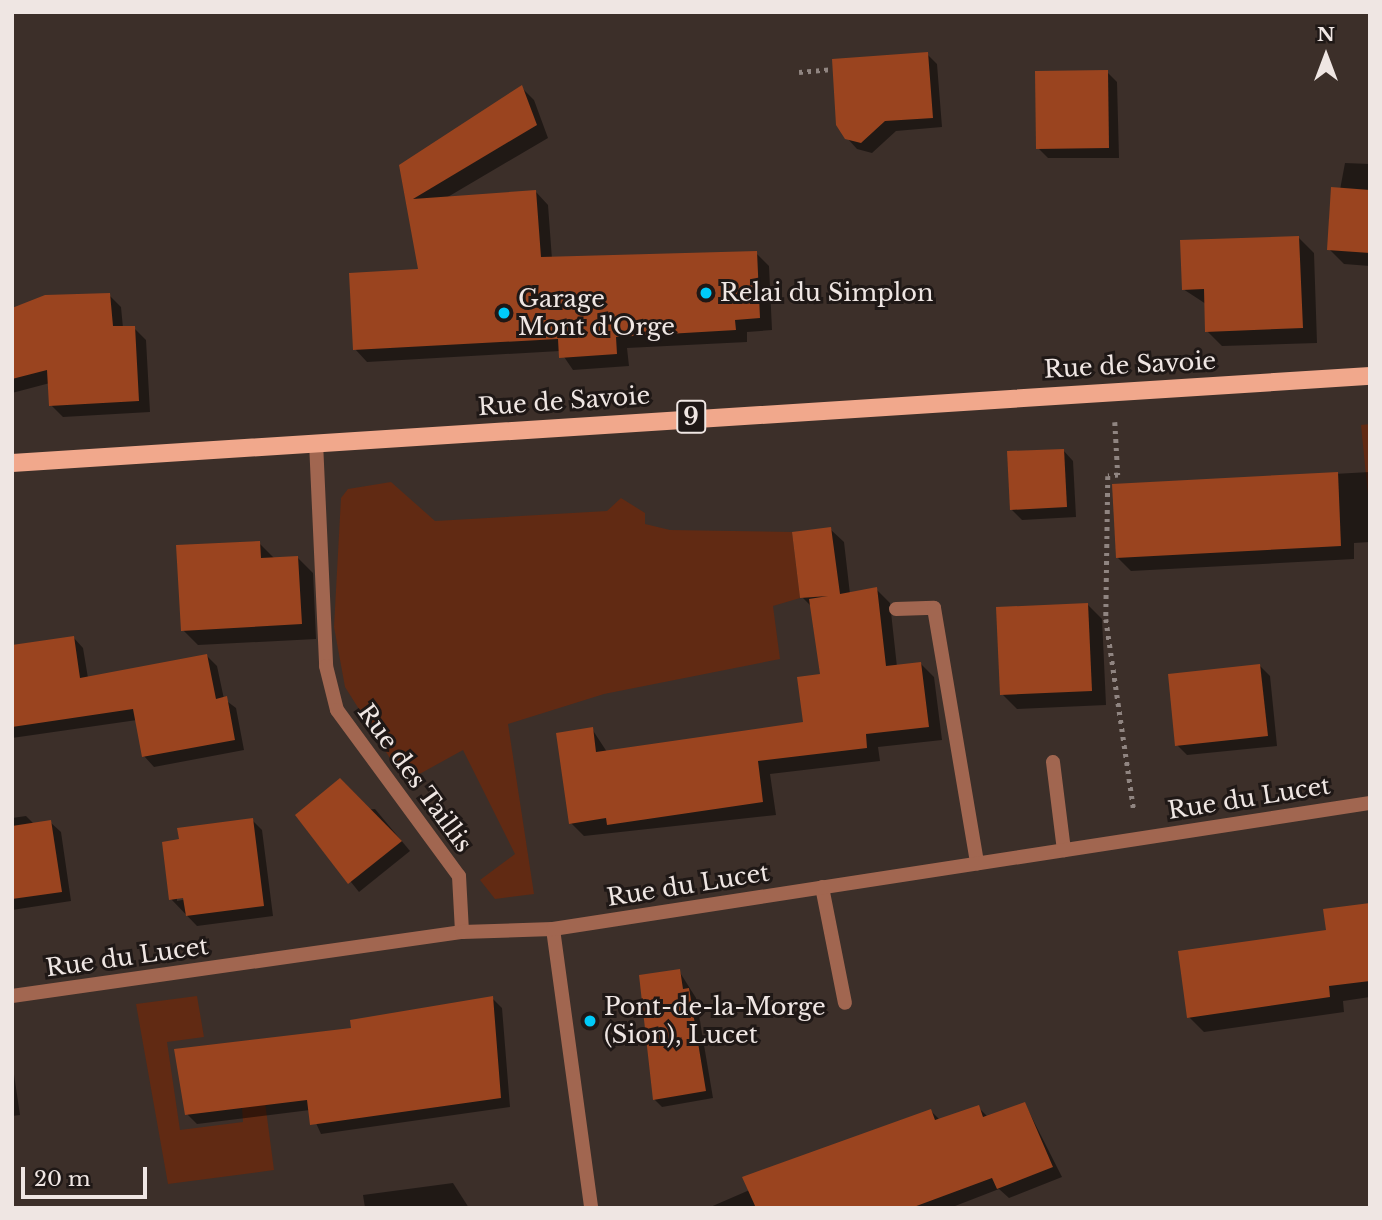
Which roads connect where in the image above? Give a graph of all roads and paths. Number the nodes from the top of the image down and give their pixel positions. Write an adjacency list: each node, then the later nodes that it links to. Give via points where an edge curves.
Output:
1 (832, 69): 2 (path)
2 (799, 72)
3 (1370, 376): 5 (main road, Rue de Savoie / 9)
4 (1115, 422): 10 (path, via 1118,475 1108,476 1106,620)
5 (316, 442): 6 (main road, Rue de Savoie / 9); 15 (street, Rue des Taillis, via 326,666 337,710 459,876)
6 (12, 463)
7 (896, 609): 12 (street, via 934,608)
8 (1053, 762): 11 (street)
9 (1370, 803): 10 (street, Rue du Lucet)
10 (1138, 839): 11 (street, Rue du Lucet)
11 (1064, 850): 12 (street, Rue du Lucet)
12 (977, 863): 13 (street, Rue du Lucet)
13 (822, 887): 14 (street, Rue du Lucet); 17 (street)
14 (554, 929): 15 (street, Rue du Lucet); 20 (street)
15 (462, 932): 16 (street, Rue du Lucet)
16 (12, 996)
17 (845, 1003)
18 (223, 1208): 19 (path)
19 (323, 1208)
20 (591, 1208)

